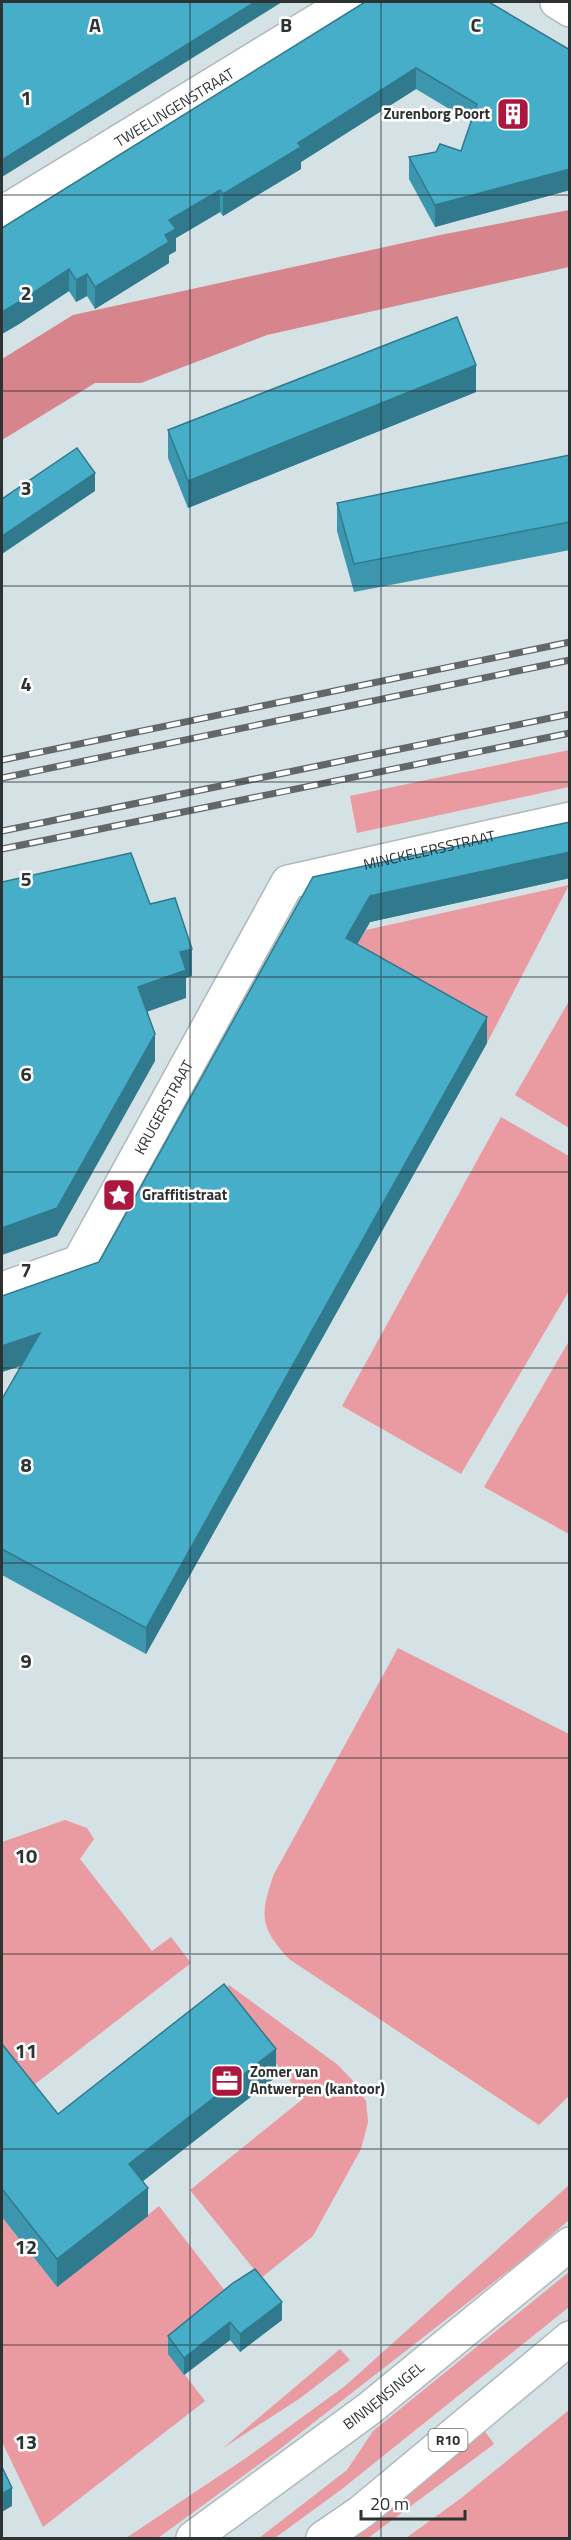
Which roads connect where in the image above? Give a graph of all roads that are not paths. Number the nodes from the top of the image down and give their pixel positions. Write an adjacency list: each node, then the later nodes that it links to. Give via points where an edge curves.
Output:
1 (348, 2): 4 (street, TWEELINGENSTRAAT)
2 (557, 2): 3 (street)
3 (570, 10)
4 (2, 213)
5 (570, 819): 6 (street, MINCKELERSSTRAAT)
6 (288, 882): 7 (street, KRUGERSTRAAT, via 79,1262)
7 (2, 1289)
8 (570, 2244): 10 (street, BINNENSINGEL, via 370,2408)
9 (570, 2338): 11 (street, R10, via 361,2512)
10 (193, 2538)
11 (323, 2538)

